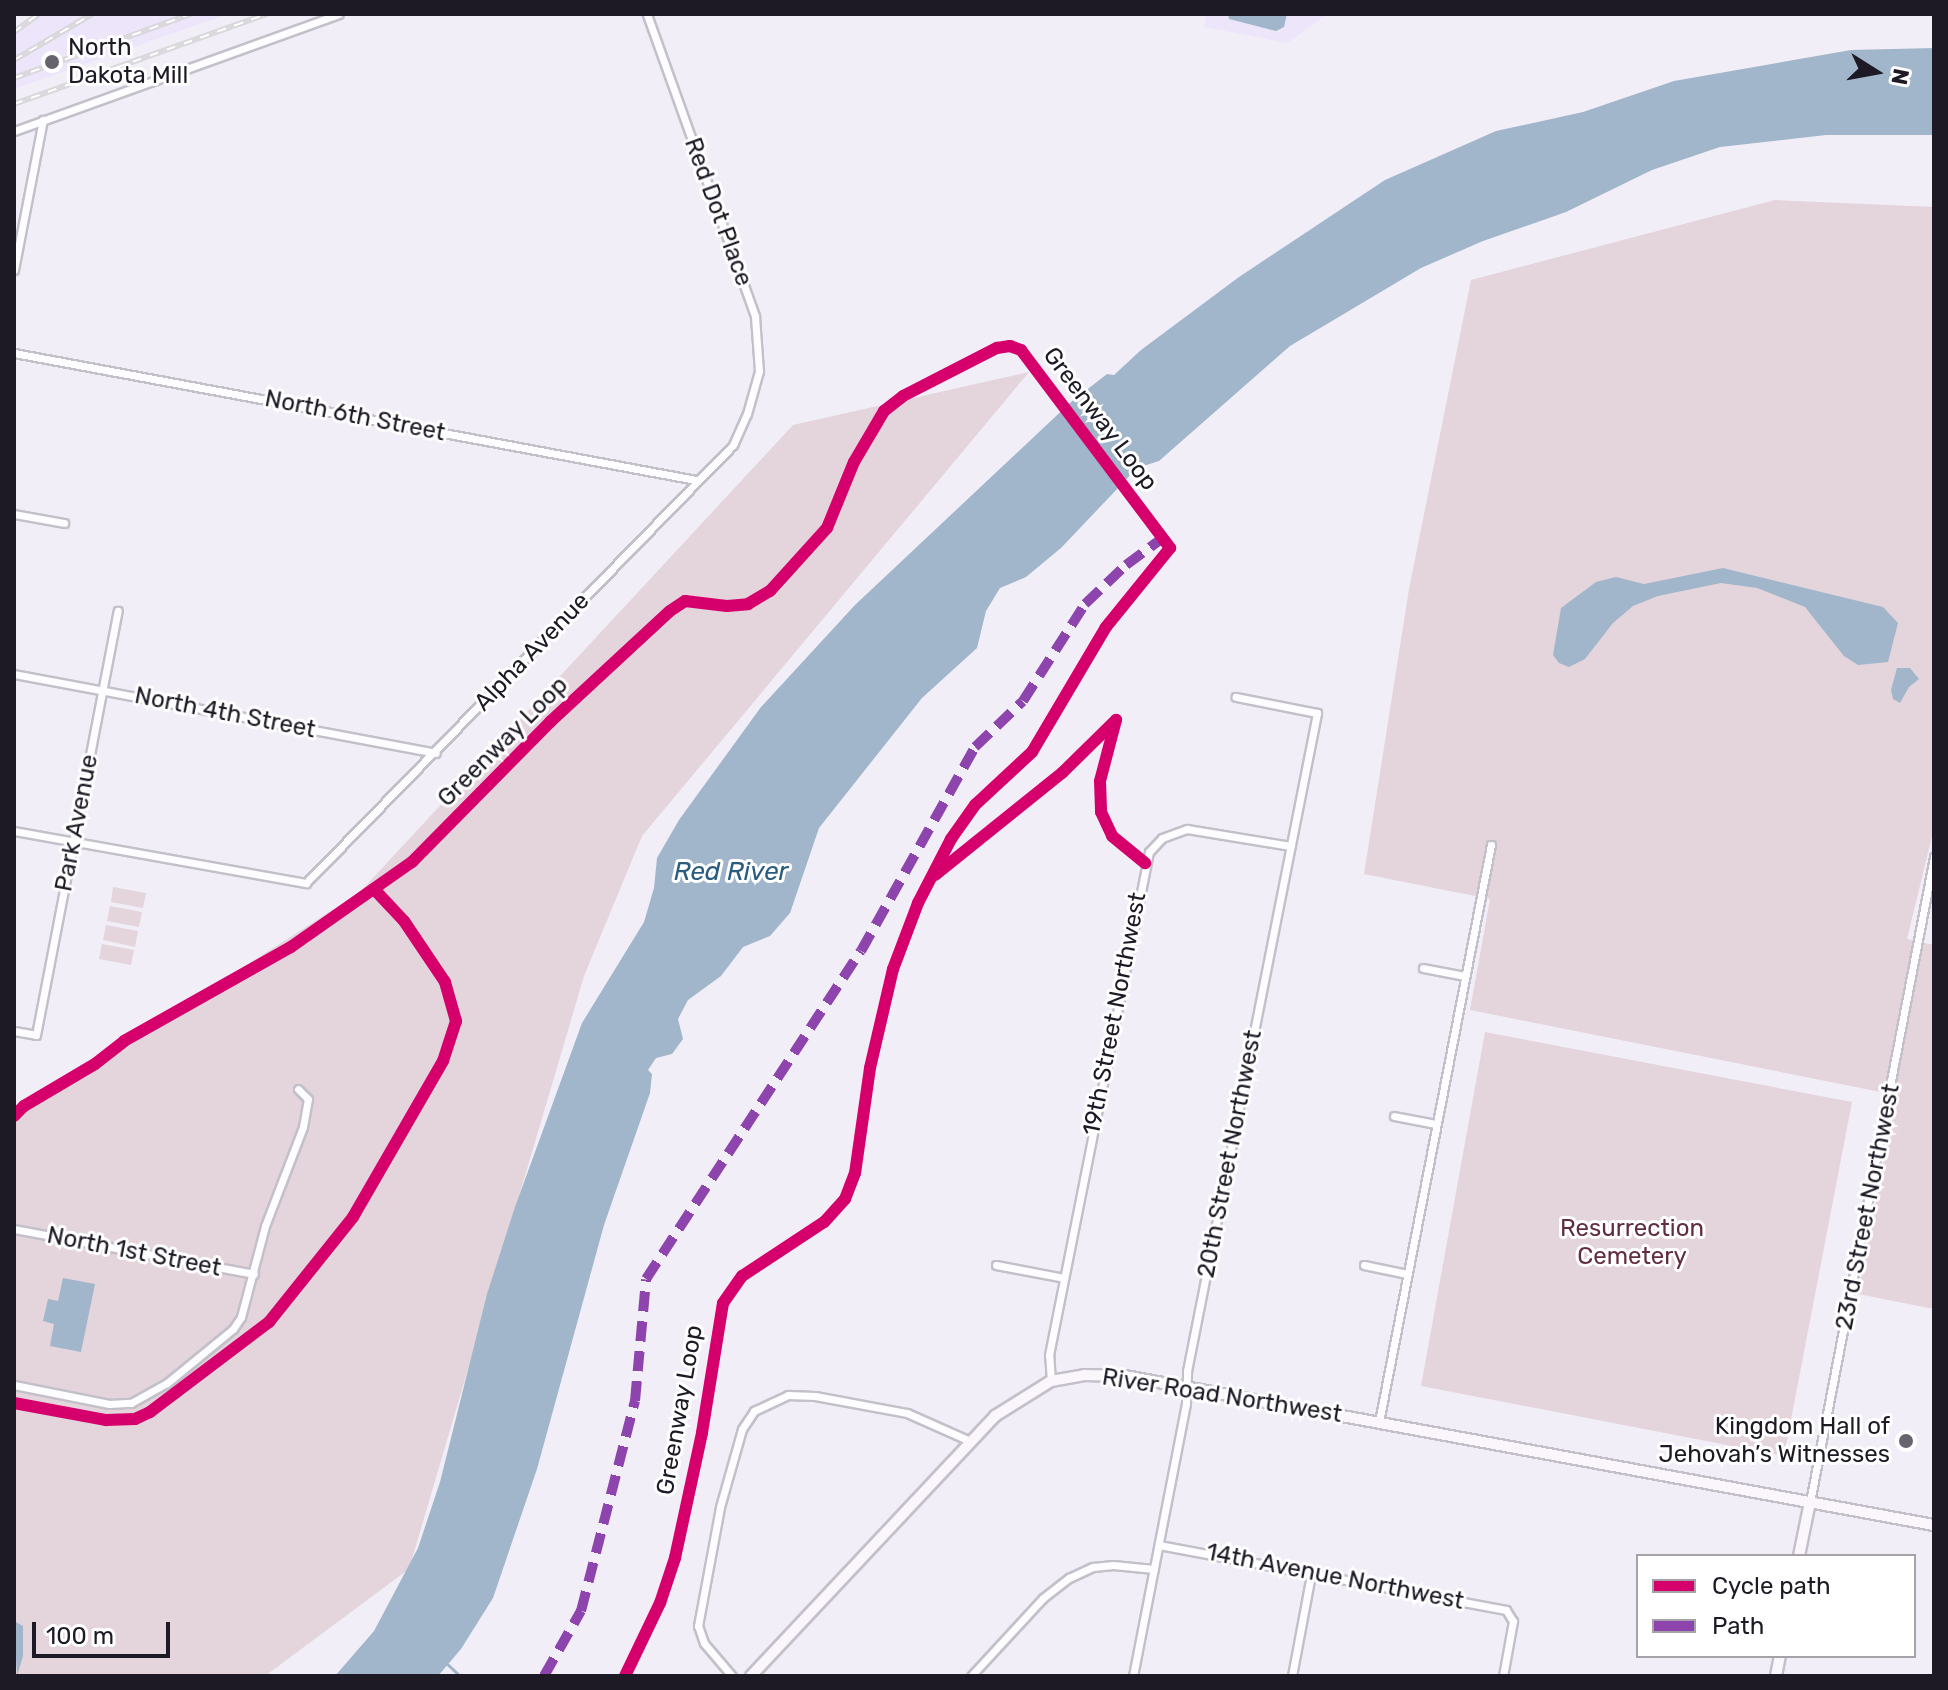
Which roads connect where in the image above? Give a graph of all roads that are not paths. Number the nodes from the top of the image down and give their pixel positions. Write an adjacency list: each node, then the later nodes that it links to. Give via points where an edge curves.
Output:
1 (339, 14): 3 (street)
2 (647, 14): 7 (street, Red Dot Place, via 755,316 759,371)
3 (43, 120): 4 (street); 5 (street)
4 (14, 131)
5 (14, 270)
6 (14, 353): 8 (street, North 6th Street)
7 (747, 414): 8 (street, Alpha Avenue, via 733,445)
8 (696, 480): 15 (street, Alpha Avenue)
9 (14, 514): 10 (street)
10 (64, 523)
11 (118, 611): 13 (street, Park Avenue)
12 (14, 674): 13 (street, North 4th Street)
13 (102, 690): 15 (street, North 4th Street); 17 (street, Park Avenue)
14 (1236, 697): 19 (street, 20th Street Northwest, via 1317,713)
15 (436, 753): 17 (street, Alpha Avenue, via 306,883)
16 (14, 831): 17 (street)
17 (74, 843): 23 (street, Park Avenue, via 36,1035)
18 (1491, 845): 22 (street)
19 (1291, 846): 32 (street, 19th Street Northwest, via 1187,829 1162,838 1149,852); 35 (street, 20th Street Northwest)
20 (1934, 857): 38 (street, 23rd Street Northwest)
21 (1423, 968): 22 (street)
22 (1465, 976): 26 (street)
23 (14, 1031)
24 (298, 1089): 30 (street, via 308,1099 303,1127 265,1226)
25 (1394, 1116): 26 (street)
26 (1436, 1124): 31 (street)
27 (14, 1229): 30 (street, North 1st Street)
28 (996, 1265): 32 (street)
29 (1364, 1265): 31 (street)
30 (254, 1274): 34 (street, via 233,1329 143,1398 109,1404)
31 (1407, 1274): 36 (street)
32 (1064, 1278): 33 (street, 19th Street Northwest, via 1048,1364)
33 (1051, 1381): 35 (street, River Road Northwest, via 1112,1374); 37 (street, River Road Northwest, via 1006,1407)
34 (14, 1385)
35 (1186, 1388): 36 (street, River Road Northwest); 40 (street, 20th Street Northwest)
36 (1379, 1422): 38 (street, River Road Northwest)
37 (970, 1441): 44 (street, via 907,1413 815,1396 788,1395 754,1411 742,1429 720,1507 698,1626 704,1643); 45 (street, River Road Northwest)
38 (1810, 1502): 39 (street, River Road Northwest); 41 (street, 23rd Street Northwest)
39 (1934, 1525)
40 (1159, 1545): 42 (street, 20th Street Northwest); 43 (street, 14th Avenue Northwest)
41 (1799, 1554)
42 (1154, 1569): 46 (street, via 1093,1567 1069,1578 1043,1598); 47 (street, 20th Street Northwest)
43 (1311, 1574): 48 (street); 49 (street, 14th Avenue Northwest, via 1509,1613 1513,1626)
44 (732, 1676)
45 (751, 1676)
46 (971, 1676)
47 (1133, 1676)
48 (1292, 1676)
49 (1503, 1676)

